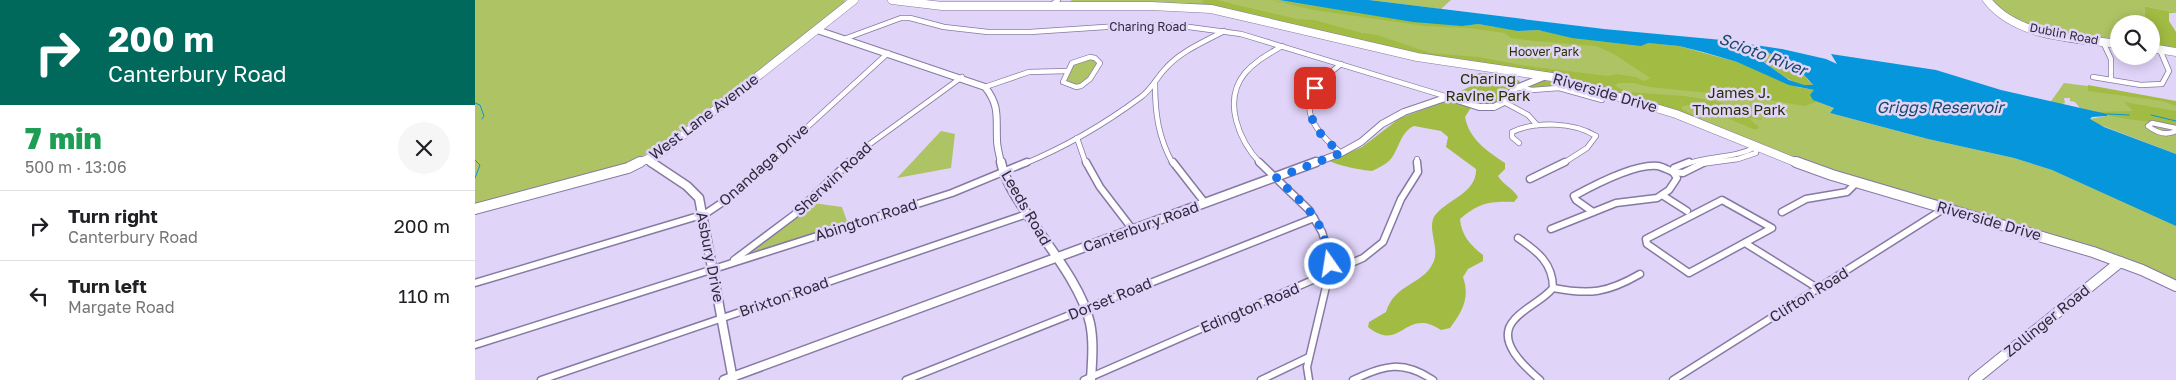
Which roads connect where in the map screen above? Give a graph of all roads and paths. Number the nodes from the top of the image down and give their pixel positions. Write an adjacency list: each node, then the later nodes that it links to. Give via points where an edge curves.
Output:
1 (854, 0): 7 (main road, West Lane Avenue)
2 (892, 0): 5 (main road, Riverside Drive, via 925,5)
3 (1058, 0): 6 (street)
4 (1987, 0): 10 (main road, Dublin Road, via 2000,14 2024,26)
5 (968, 3): 6 (main road, Riverside Drive)
6 (1050, 6): 19 (main road, Riverside Drive, via 1211,9 1417,57)
7 (817, 30): 9 (street); 35 (main road, West Lane Avenue, via 675,143)
8 (1224, 31): 9 (street, Charing Road, via 1165,26 988,32 901,18); 12 (street, Charing Road); 23 (street, Abington Road, via 1179,55)
9 (844, 38): 16 (street)
10 (2103, 42): 11 (main road, Dublin Road); 22 (street, via 2111,59)
11 (2110, 43)
12 (1282, 46): 17 (street, Charing Road); 38 (street, via 1247,71 1235,88 1233,100 1239,134 1254,156)
13 (2160, 50): 15 (main road)
14 (2160, 52): 22 (street, via 2169,72 2162,84 2146,85)
15 (2176, 52)
16 (888, 53): 21 (street); 49 (street, Onandaga Drive, via 732,196)
17 (1341, 64): 26 (street, Charing Road); 33 (street, via 1315,88 1309,103 1317,130)
18 (1067, 71): 18 (street, via 1072,63 1083,58 1095,58 1100,63 1091,80 1080,85 1063,82); 24 (street, via 1029,72)
19 (1546, 76): 25 (street); 32 (main road, Riverside Drive, via 1669,112)
20 (2093, 76): 22 (street)
21 (962, 78): 24 (street); 57 (street, Sherwin Road, via 863,149 794,215)
22 (2111, 79)
23 (1155, 83): 30 (street, Abington Road, via 1128,107); 42 (street, via 1156,120 1162,143 1179,173)
24 (985, 87): 37 (street, Leeds Road, via 996,103 997,142)
25 (1518, 87): 27 (street, via 1532,90 1559,88); 28 (street)
26 (1448, 97): 28 (street, via 1485,108 1497,107); 33 (street, Canterbury Road, via 1397,115)
27 (1601, 100)
28 (1503, 102): 29 (street, via 1527,115)
29 (1537, 125): 31 (street, via 1512,132 1512,137); 39 (street, via 1587,130 1597,138 1570,159)
30 (1077, 138): 37 (street, Abington Road); 52 (street, via 1091,173)
31 (1519, 143)
32 (1756, 147): 36 (street, via 1756,153 1747,158 1705,162 1683,173); 40 (main road, Riverside Drive)
33 (1341, 153): 38 (street, Canterbury Road)
34 (1417, 159): 59 (street, Edington Road, via 1418,172 1401,198 1383,242 1363,258)
35 (647, 160): 44 (main road, West Lane Avenue); 49 (street, Asbury Drive, via 696,193)
36 (1673, 172): 41 (street, via 1676,183); 46 (street, via 1648,166 1574,196)
37 (1003, 173): 48 (street, Leeds Road); 57 (street, Abington Road, via 945,195)
38 (1276, 178): 42 (street, Canterbury Road); 50 (street)
39 (1530, 179)
40 (1857, 182): 43 (main road, Riverside Drive); 47 (street, via 1839,195 1809,198)
41 (1662, 196): 45 (street); 46 (street, via 1616,203)
42 (1205, 204): 52 (street, Canterbury Road)
43 (1945, 208): 56 (main road, Riverside Drive); 64 (street, Clifton Road)
44 (475, 209)
45 (1687, 211)
46 (1593, 212): 51 (street, via 1566,226)
47 (1782, 212)
48 (1027, 214): 55 (street, Leeds Road); 66 (street, Brixton Road)
49 (702, 215): 58 (street, Asbury Drive); 61 (street, Onandaga Drive)
50 (1314, 218): 59 (street, via 1323,233); 65 (street, Dorset Road)
51 (1551, 229)
52 (1133, 230): 55 (street, Canterbury Road)
53 (1518, 238): 63 (street, via 1546,260 1553,274)
54 (1745, 243): 54 (street, via 1772,228 1724,201 1645,241 1689,273); 64 (street)
55 (1055, 258): 65 (street, Leeds Road); 69 (street, Canterbury Road)
56 (2121, 262): 62 (main road, Riverside Drive); 80 (main road, Zollinger Road)
57 (728, 264): 58 (street, Abington Road)
58 (712, 269): 66 (street, Asbury Drive); 67 (street, Abington Road)
59 (1329, 274): 68 (street); 70 (street, Edington Road)
60 (1640, 274): 63 (street, via 1618,288 1602,293 1583,294)
61 (475, 283)
62 (2176, 286)
63 (1553, 288): 78 (street, via 1544,300 1516,318 1507,338 1513,354)
64 (1819, 289): 79 (street, Clifton Road)
65 (1086, 309): 70 (street, Leeds Road, via 1093,341); 73 (street, Dorset Road)
66 (721, 318): 69 (street, Asbury Drive); 71 (street, Brixton Road)
67 (475, 345)
68 (1309, 358): 74 (street); 75 (street)
69 (733, 378): 72 (street, Canterbury Road)
70 (1088, 379)
71 (541, 380)
72 (723, 380)
73 (906, 380)
74 (1261, 380)
75 (1309, 380)
76 (1353, 380): 77 (street, via 1387,366 1417,370)
77 (1433, 380)
78 (1540, 380)
79 (1673, 380)
80 (1974, 380)

